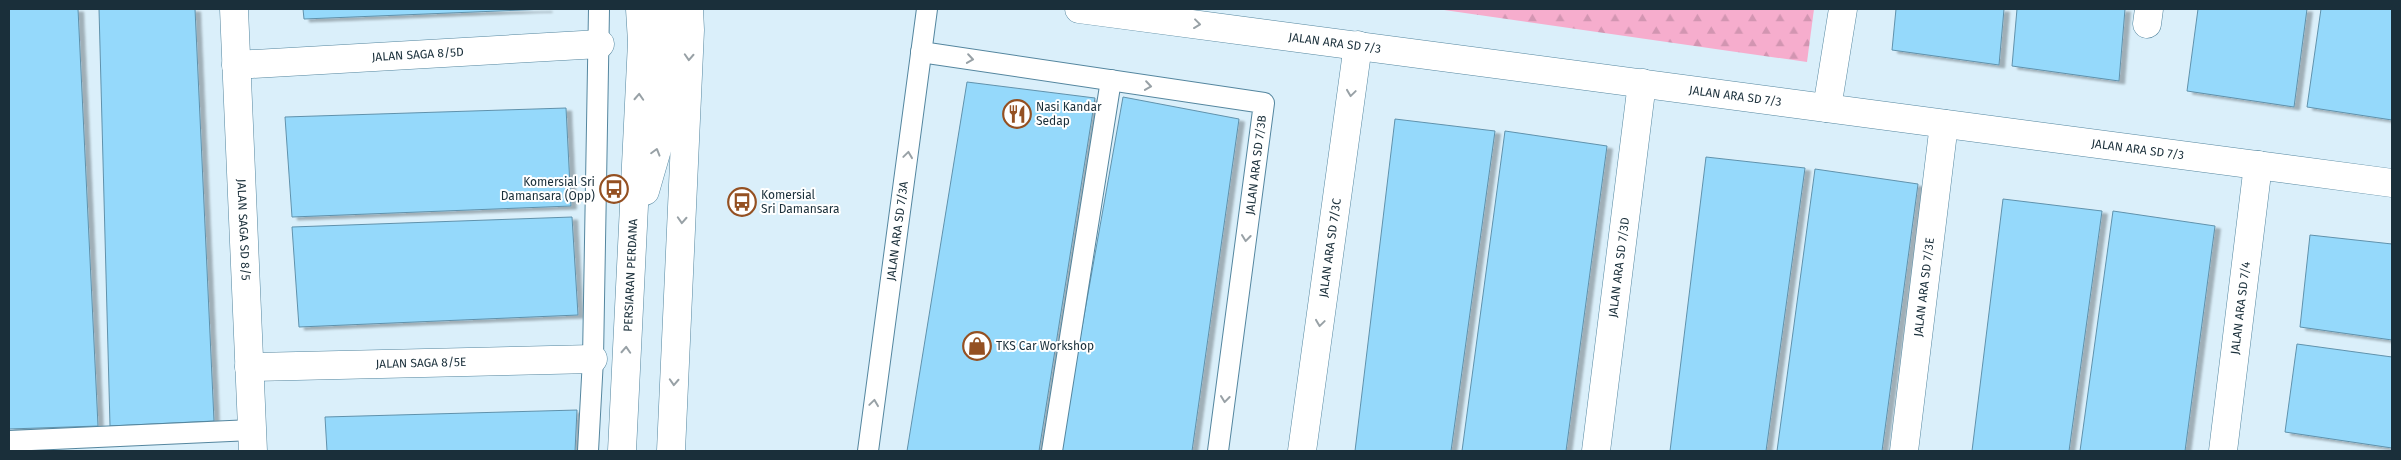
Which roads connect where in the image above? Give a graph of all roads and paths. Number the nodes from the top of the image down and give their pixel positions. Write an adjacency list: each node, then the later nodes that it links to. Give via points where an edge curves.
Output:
1 (234, 9): 13 (street, JALAN SAGA SD 8/5)
2 (599, 9): 10 (lane)
3 (640, 9): 20 (street, PERSIARAN PERDANA, one-way to 3, via 642,42)
4 (666, 9): 20 (street, one-way to 4, via 662,132)
5 (689, 9): 27 (street, one-way to 27)
6 (927, 9): 12 (lane, JALAN ARA SD 7/3A)
7 (1079, 9): 9 (street, JALAN ARA SD 7/3)
8 (1843, 9): 16 (street)
9 (1150, 14): 11 (street, JALAN ARA SD 7/3, one-way to 11)
10 (600, 44): 13 (street, JALAN SAGA 8/5D); 21 (lane)
11 (1358, 45): 15 (street, JALAN ARA SD 7/3); 31 (street, JALAN ARA SD 7/3C, one-way to 31)
12 (922, 52): 14 (lane, JALAN ARA SD 7/3B, one-way to 14); 28 (lane, JALAN ARA SD 7/3A, one-way to 12)
13 (236, 65): 22 (street, JALAN SAGA SD 8/5)
14 (1111, 80): 29 (lane); 30 (lane, JALAN ARA SD 7/3B, one-way to 30, via 1264,103)
15 (1642, 83): 16 (street, JALAN ARA SD 7/3); 32 (street, JALAN ARA SD 7/3D)
16 (1828, 108): 17 (street, JALAN ARA SD 7/3)
17 (1944, 124): 18 (street, JALAN ARA SD 7/3); 33 (street, JALAN ARA SD 7/3E)
18 (2258, 165): 19 (street, JALAN ARA SD 7/3); 34 (street, JALAN ARA SD 7/4)
19 (2392, 183)
20 (632, 233): 26 (street, PERSIARAN PERDANA, one-way to 20)
21 (593, 359): 22 (street, JALAN SAGA 8/5E); 25 (lane)
22 (249, 367): 23 (street, JALAN SAGA SD 8/5)
23 (253, 441): 24 (lane)
24 (9, 442)
25 (588, 451)
26 (622, 451)
27 (671, 451)
28 (868, 451)
29 (1052, 451)
30 (1218, 451)
31 (1302, 451)
32 (1596, 451)
33 (1904, 451)
34 (2223, 451)

